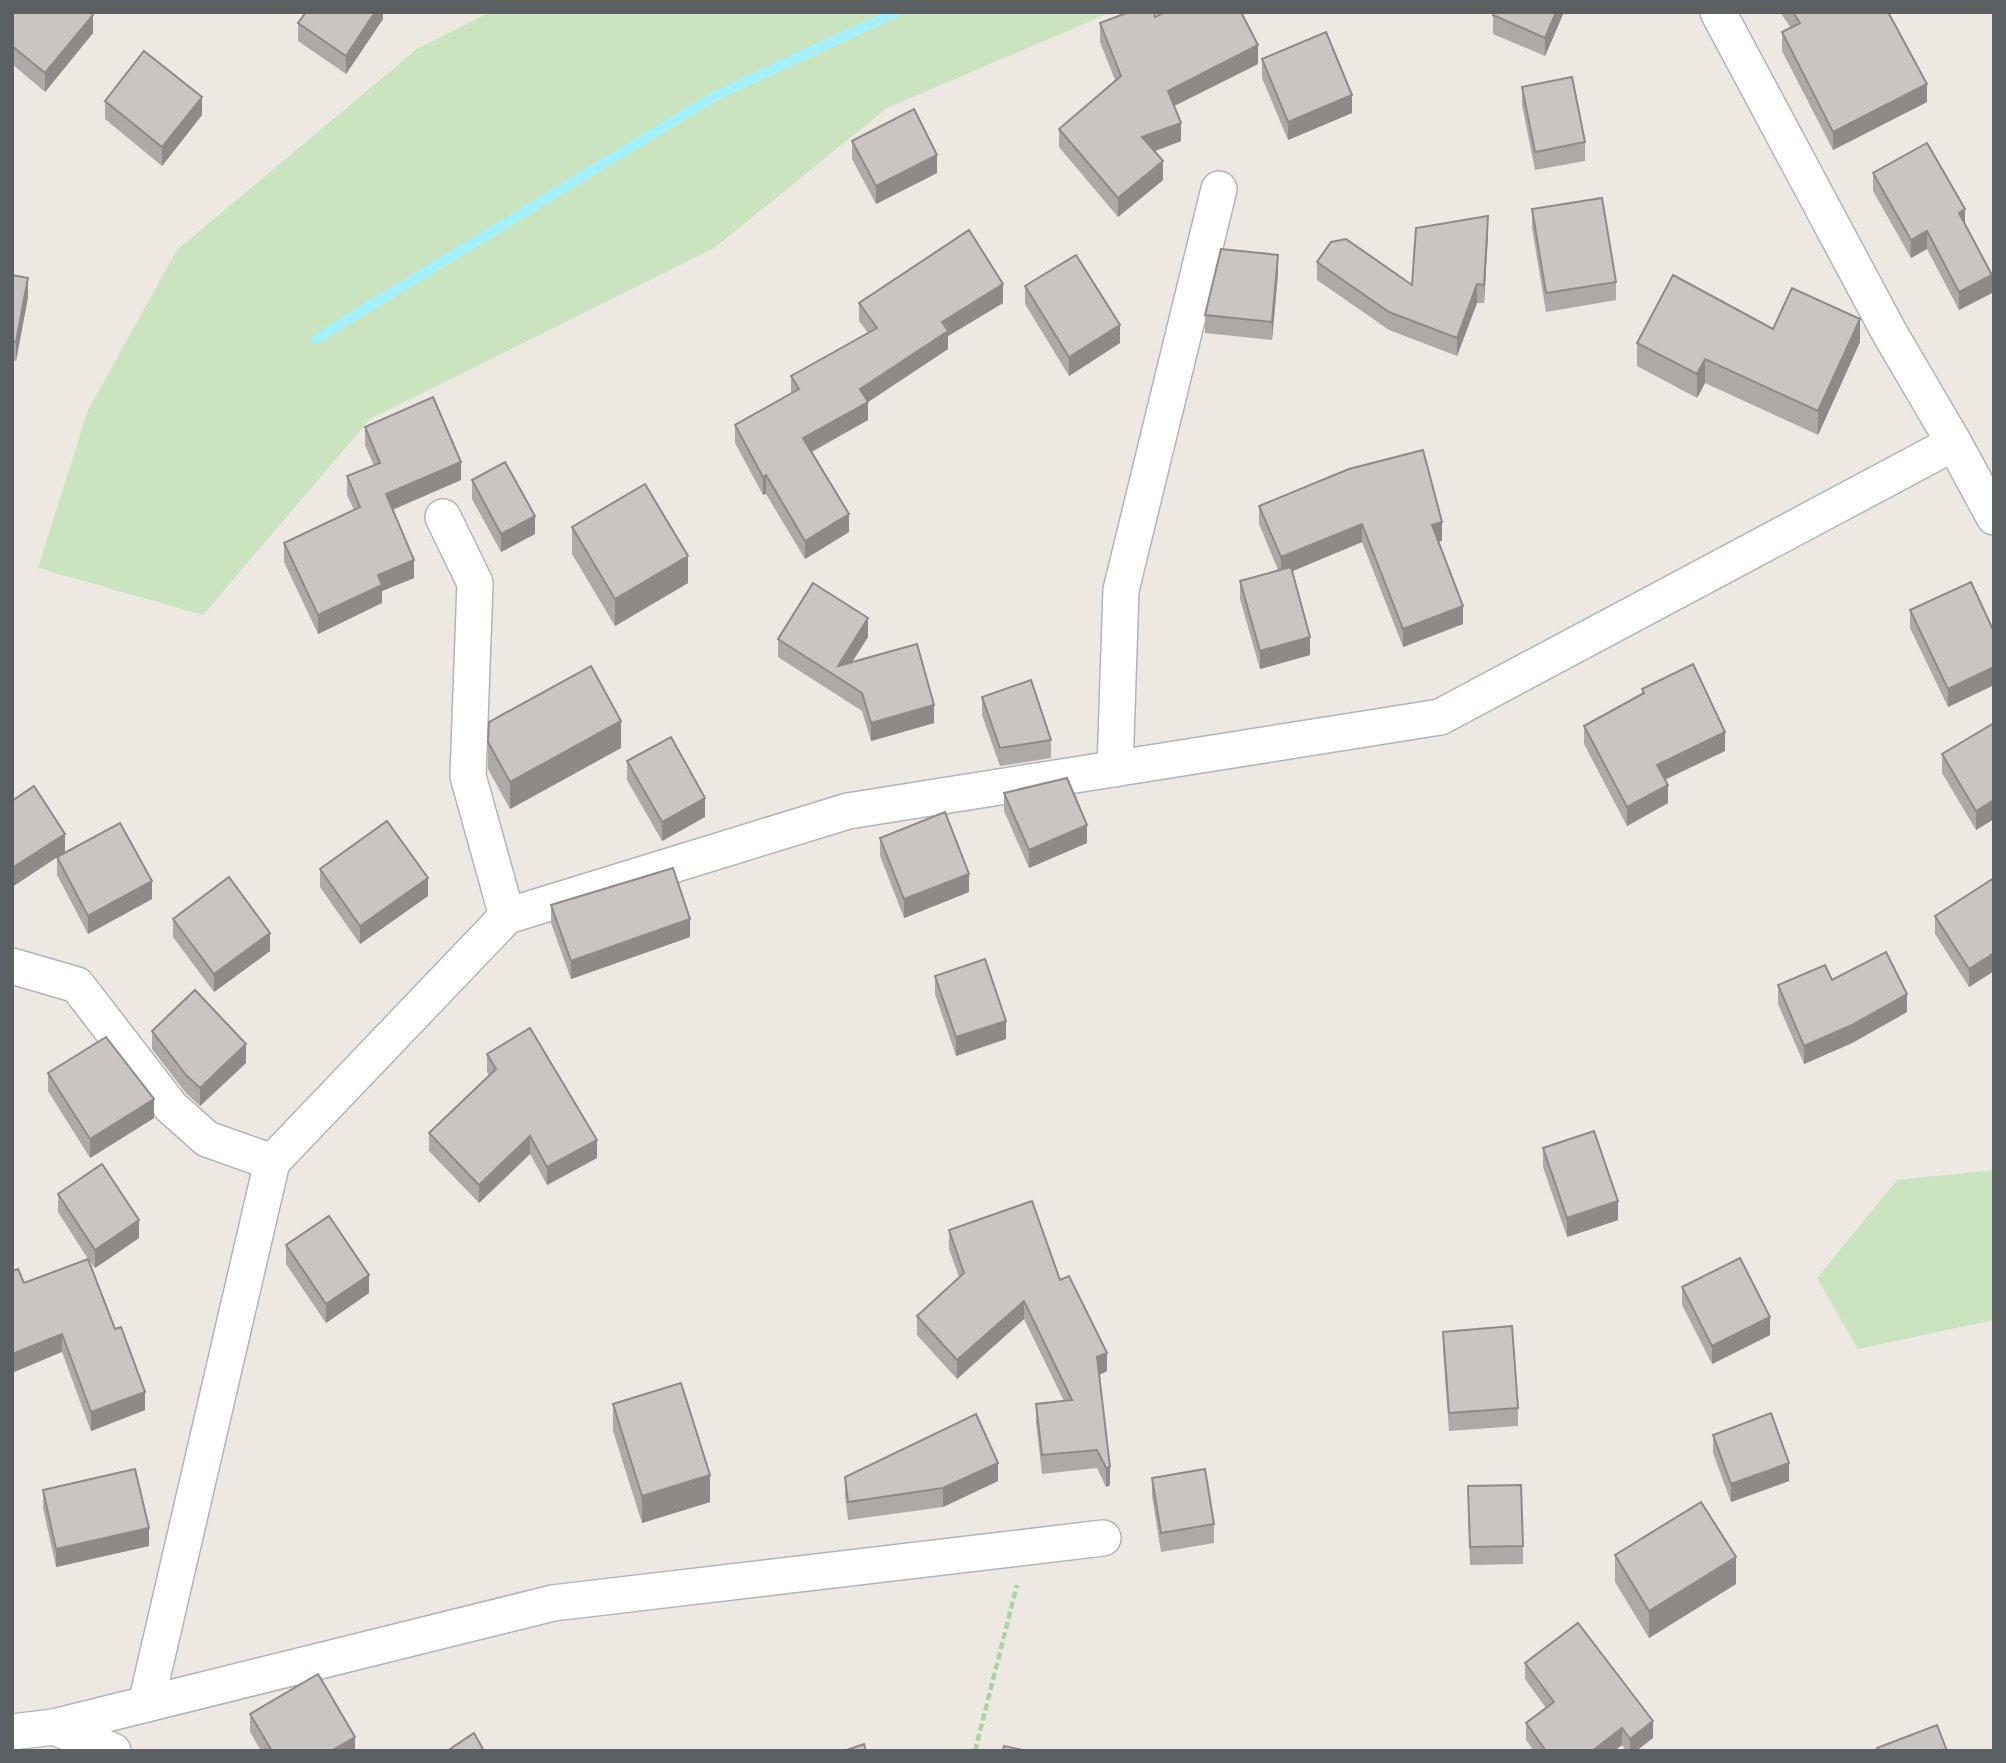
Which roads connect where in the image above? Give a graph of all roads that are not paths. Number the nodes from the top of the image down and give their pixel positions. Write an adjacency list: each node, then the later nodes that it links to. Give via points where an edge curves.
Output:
1 (1718, 12): 3 (street, via 1889,332)
2 (1219, 189): 6 (street, via 1121,590)
3 (1954, 443): 5 (street); 6 (street, via 1440,716)
4 (443, 517): 7 (street, via 475,583 468,776)
5 (1994, 517)
6 (1115, 769): 7 (street, via 848,811)
7 (507, 916): 9 (street)
8 (12, 965): 9 (street, via 77,985 171,1107 208,1139)
9 (271, 1162): 11 (street)
10 (1103, 1538): 11 (street, via 553,1603)
11 (146, 1704): 12 (street)
12 (54, 1727): 13 (street); 14 (street)
13 (12, 1732)
14 (113, 1751)

